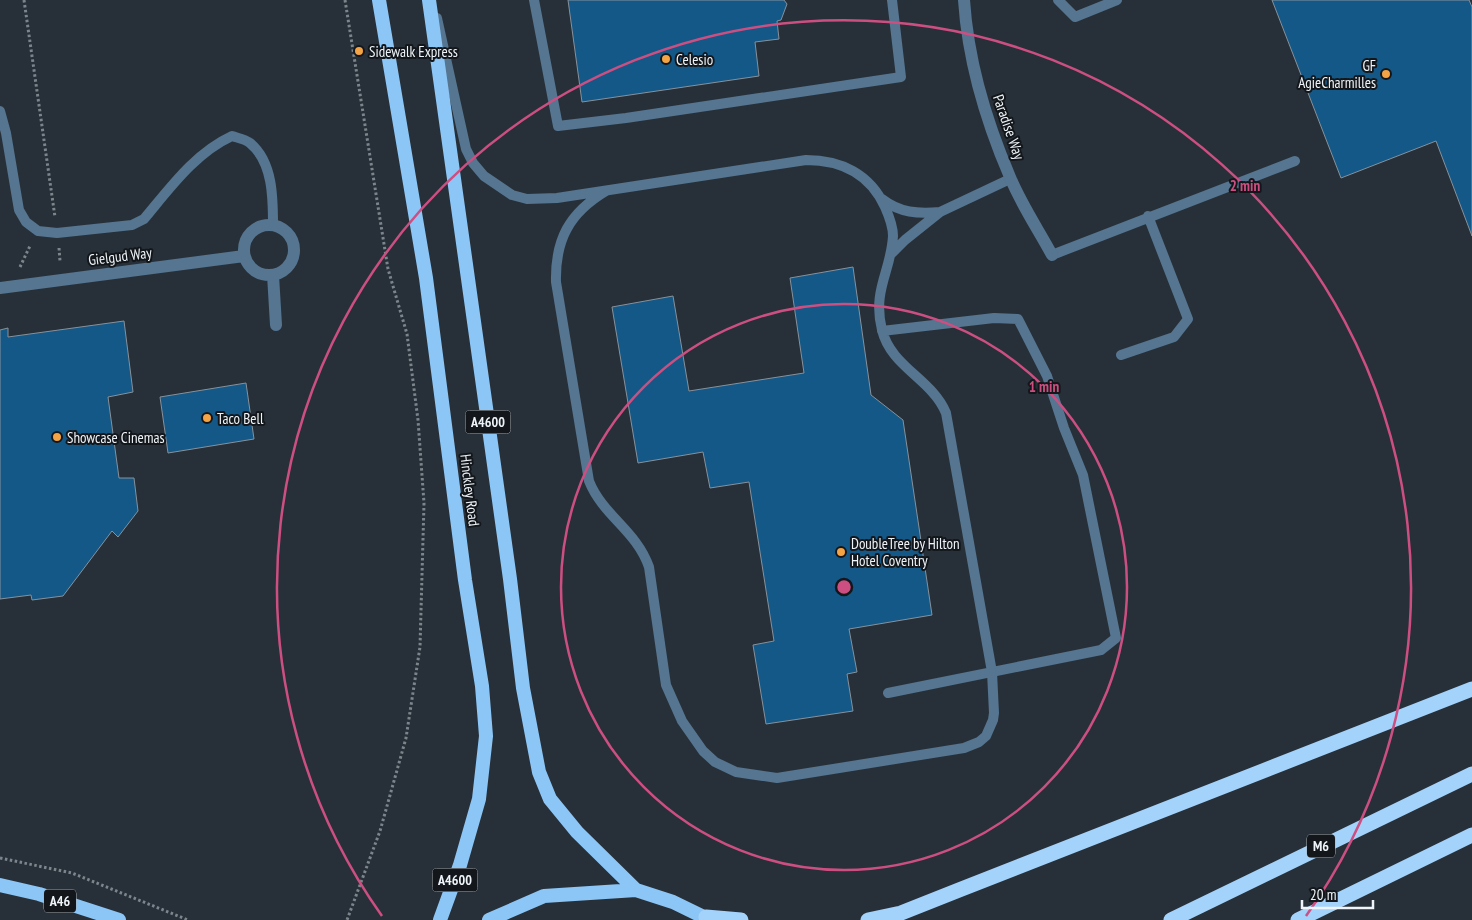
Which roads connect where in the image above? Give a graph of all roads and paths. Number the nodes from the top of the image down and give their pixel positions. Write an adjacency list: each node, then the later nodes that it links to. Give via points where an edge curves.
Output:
1 (24, 0): 20 (path)
2 (345, 0): 41 (path, via 388,269 407,334 424,503 420,647 406,738 380,831)
3 (379, 0): 42 (highway, Hinckley Road / A4600, via 426,278 482,686 486,736 479,799)
4 (429, 0): 37 (highway, Hinckley Road / A4600, via 523,688 539,772 550,799 577,832)
5 (434, 0): 14 (lane, via 466,149 484,176 512,195 527,199)
6 (534, 0): 7 (lane, via 558,126 901,77)
7 (892, 0)
8 (964, 0): 13 (street, Paradise Way, via 966,30 982,98)
9 (1058, 0): 10 (lane, via 1075,17)
10 (1118, 0)
11 (0, 111): 19 (lane, via 19,210 26,222)
12 (1295, 161): 17 (lane)
13 (1010, 179): 16 (lane); 22 (street, Paradise Way)
14 (606, 191): 15 (lane, via 821,160 854,170); 30 (lane, via 586,204 568,225 561,238 555,267 585,463 596,497 629,531 645,555 666,685 682,721 703,751 715,762 736,772 777,778 971,746 986,736 994,720)
15 (881, 198): 16 (lane, via 906,212); 21 (lane, via 893,234)
16 (940, 212): 21 (lane)
17 (1148, 216): 22 (lane); 29 (lane, via 1188,319 1174,337)
18 (273, 225): 20 (lane, via 267,166 249,142 232,136 214,144 197,159 144,219 132,225); 23 (street, via 251,231 244,243); 24 (street, via 291,237 294,253 287,267)
19 (37, 230): 20 (lane); 26 (path)
20 (57, 233): 25 (path, via 60,269 72,268)
21 (891, 254): 28 (lane, via 878,301)
22 (1052, 255)
23 (244, 256): 24 (street, via 256,272); 25 (street, Gielgud Way)
24 (273, 275): 27 (street)
25 (73, 278): 26 (street, Gielgud Way)
26 (6, 287)
27 (276, 325)
28 (882, 331): 30 (lane, via 894,354 909,372 933,390 946,413); 30 (lane, via 994,318 1018,319 1046,376 1083,475 1116,638 1101,650)
29 (1121, 355)
30 (992, 672): 32 (lane)
31 (1472, 689): 45 (highway, via 901,913)
32 (888, 694)
33 (1472, 774): 46 (highway, M6)
34 (1472, 835): 47 (highway)
35 (0, 858): 40 (path, via 72,873)
36 (0, 885): 39 (highway, A46)
37 (636, 890): 38 (highway); 43 (highway, via 544,896)
38 (708, 918): 44 (highway)
39 (119, 920)
40 (188, 920)
41 (347, 920)
42 (440, 920)
43 (488, 920)
44 (741, 920)
45 (868, 920)
46 (1171, 920)
47 (1298, 920)

